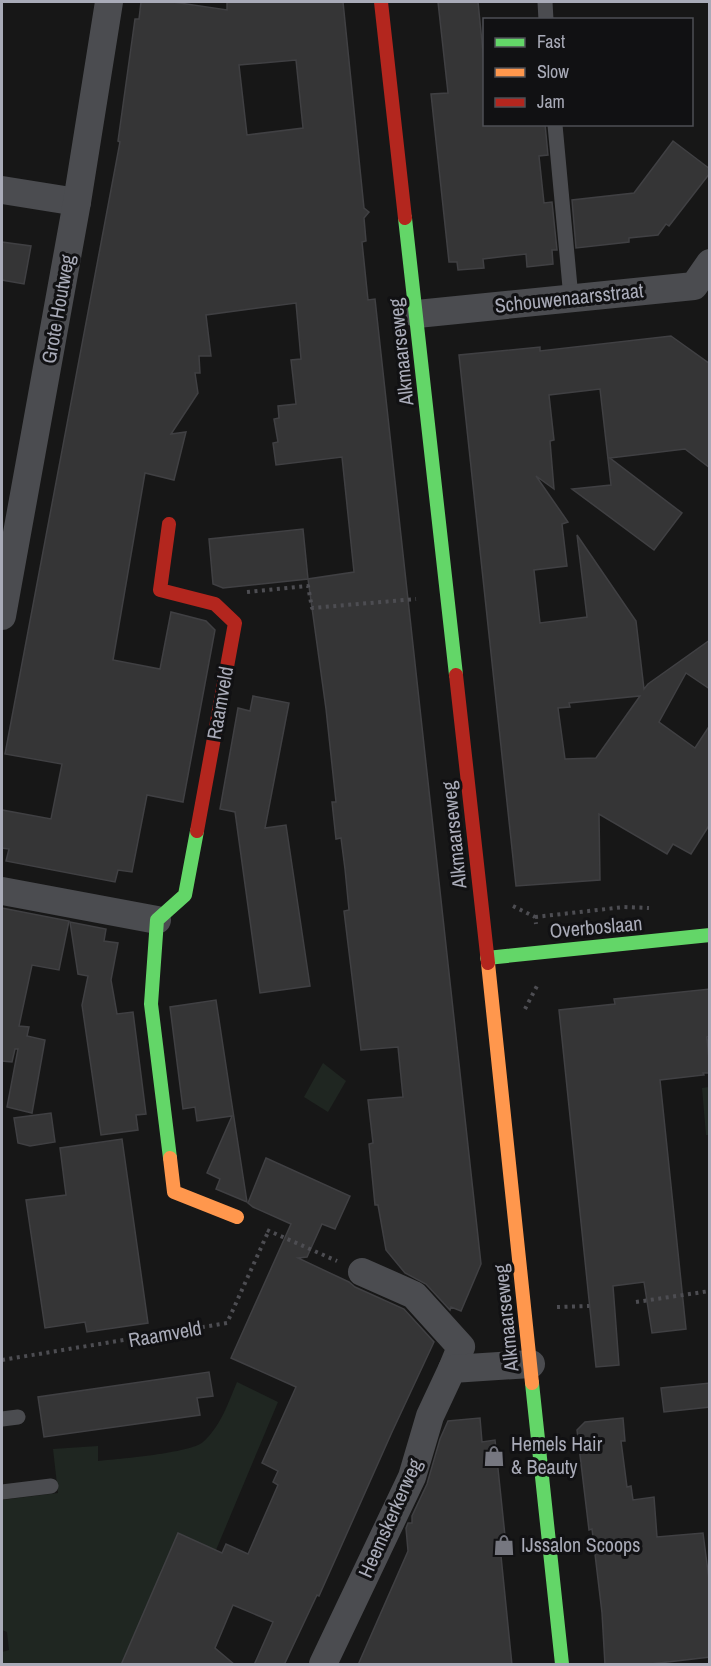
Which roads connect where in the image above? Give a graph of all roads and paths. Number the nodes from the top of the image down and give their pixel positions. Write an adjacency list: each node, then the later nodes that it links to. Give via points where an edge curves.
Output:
1 (109, 2): 7 (street, Grote Houtweg)
2 (381, 2): 10 (street, Alkmaarseweg)
3 (545, 2): 4 (lane)
4 (546, 18)
5 (556, 126): 9 (lane)
6 (2, 190): 7 (street)
7 (77, 202): 14 (street, Grote Houtweg)
8 (704, 282): 9 (street, Schouwenaarsstraat)
9 (571, 298): 10 (street, Schouwenaarsstraat)
10 (417, 314): 12 (street, Alkmaarseweg)
11 (169, 524): 13 (street, via 160,590 215,604)
12 (447, 596): 13 (path, via 312,608 308,586 238,592); 18 (street, Alkmaarseweg)
13 (224, 613): 16 (street, Raamveld, via 235,623 185,895)
14 (2, 616)
15 (2, 891): 16 (street)
16 (157, 920): 19 (street, via 150,1004 174,1192)
17 (710, 935): 18 (street, Overboslaan)
18 (487, 958): 28 (street, Alkmaarseweg)
19 (237, 1217): 20 (path)
20 (268, 1230): 21 (path); 27 (path, Raamveld, via 227,1323)
21 (362, 1272): 26 (street, via 414,1295)
22 (710, 1291): 23 (path)
23 (636, 1302)
24 (589, 1306): 25 (path)
25 (557, 1307)
26 (457, 1358): 28 (street); 33 (street, Heemskerkerweg, via 430,1416 412,1477)
27 (2, 1360)
28 (531, 1364): 34 (street, Alkmaarseweg)
29 (18, 1417): 30 (lane)
30 (2, 1419)
31 (51, 1486): 32 (lane)
32 (2, 1492)
33 (323, 1665)
34 (562, 1665)

